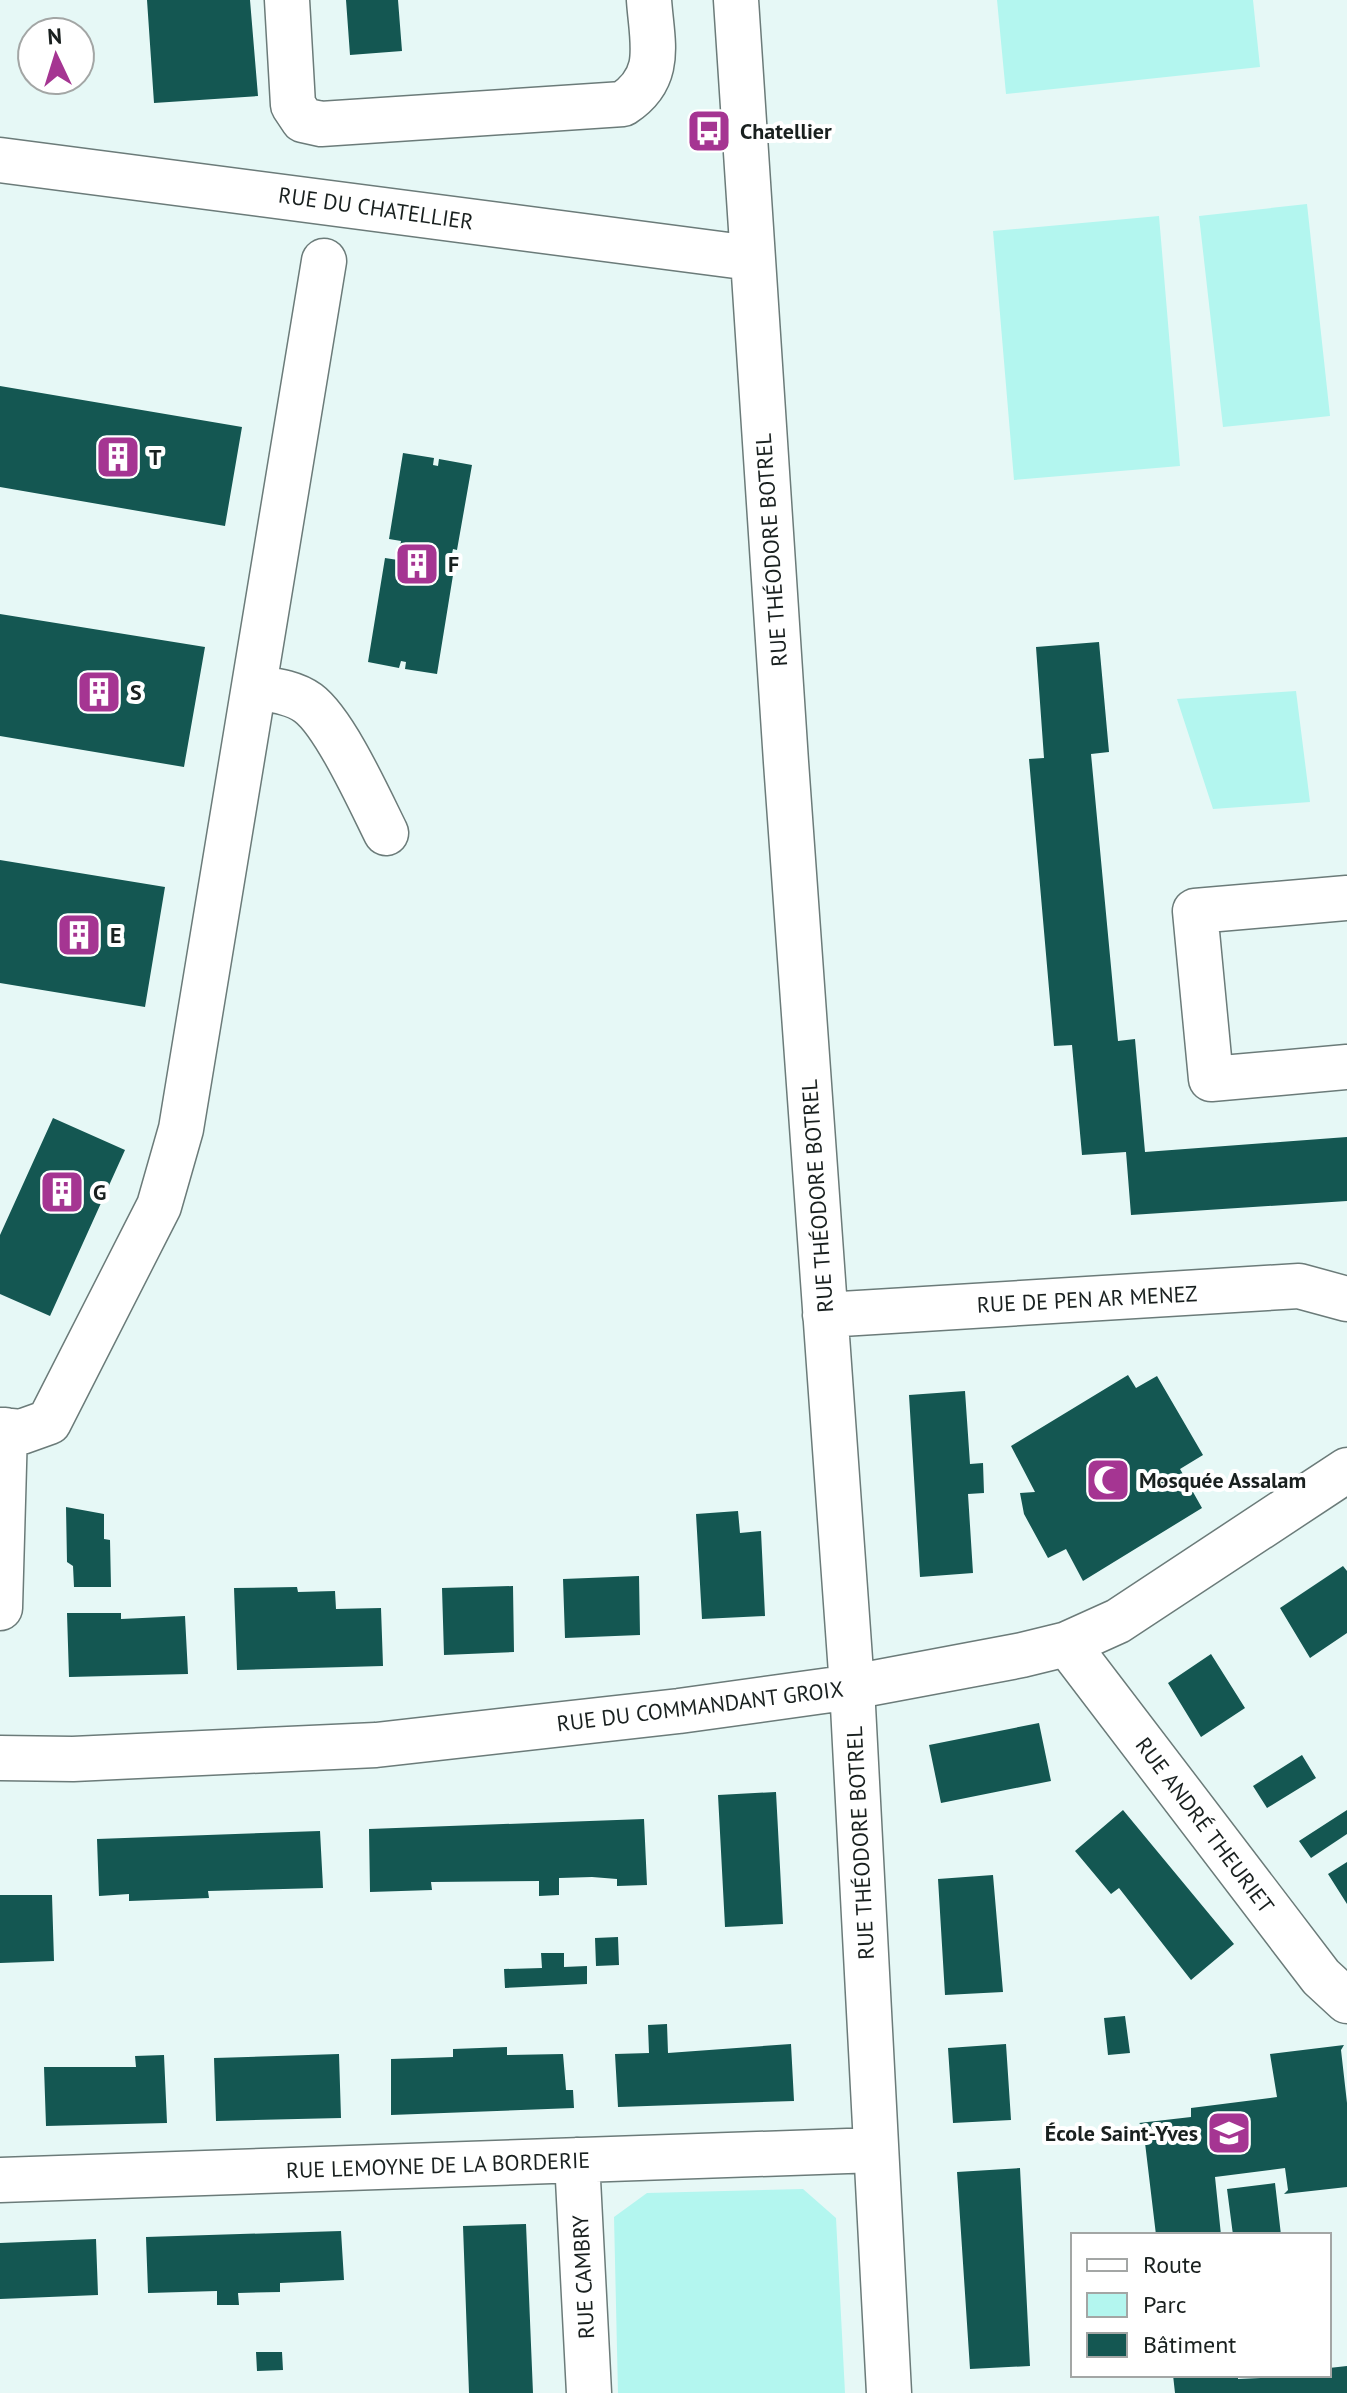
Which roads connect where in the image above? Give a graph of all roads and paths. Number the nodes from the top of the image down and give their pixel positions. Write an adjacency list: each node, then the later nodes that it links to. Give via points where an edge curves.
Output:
1 (287, 0): 2 (street, via 293,105 303,120 321,124 623,104 642,92 653,67)
2 (649, 0)
3 (736, 0): 5 (street, RUE THÉODORE BOTREL)
4 (0, 160): 5 (street, RUE DU CHATELLIER)
5 (751, 258): 12 (street, RUE THÉODORE BOTREL)
6 (324, 261): 7 (street)
7 (254, 687): 8 (street, via 283,691 309,704 344,751); 13 (street, via 181,1129 159,1206 49,1422 21,1432)
8 (386, 833)
9 (1347, 898): 10 (street, via 1195,911 1211,1079)
10 (1347, 1067)
11 (1347, 1299): 12 (street, RUE DE PEN AR MENEZ, via 1299,1286)
12 (825, 1315): 17 (street, RUE THÉODORE BOTREL)
13 (3, 1430): 15 (street)
14 (1347, 1470): 16 (street, RUE DU COMMANDANT GROIX, via 1118,1621)
15 (0, 1608)
16 (1067, 1644): 17 (street, RUE DU COMMANDANT GROIX); 19 (street, RUE ANDRÉ THEURIET, via 1321,1977)
17 (852, 1687): 18 (street, RUE DU COMMANDANT GROIX, via 376,1745); 20 (street, RUE THÉODORE BOTREL)
18 (0, 1758)
19 (1347, 2001)
20 (876, 2150): 21 (street, RUE LEMOYNE DE LA BORDERIE); 24 (street, RUE THÉODORE BOTREL)
21 (577, 2160): 22 (street, RUE LEMOYNE DE LA BORDERIE); 23 (street, RUE CAMBRY)
22 (0, 2180)
23 (589, 2393)
24 (889, 2393)

